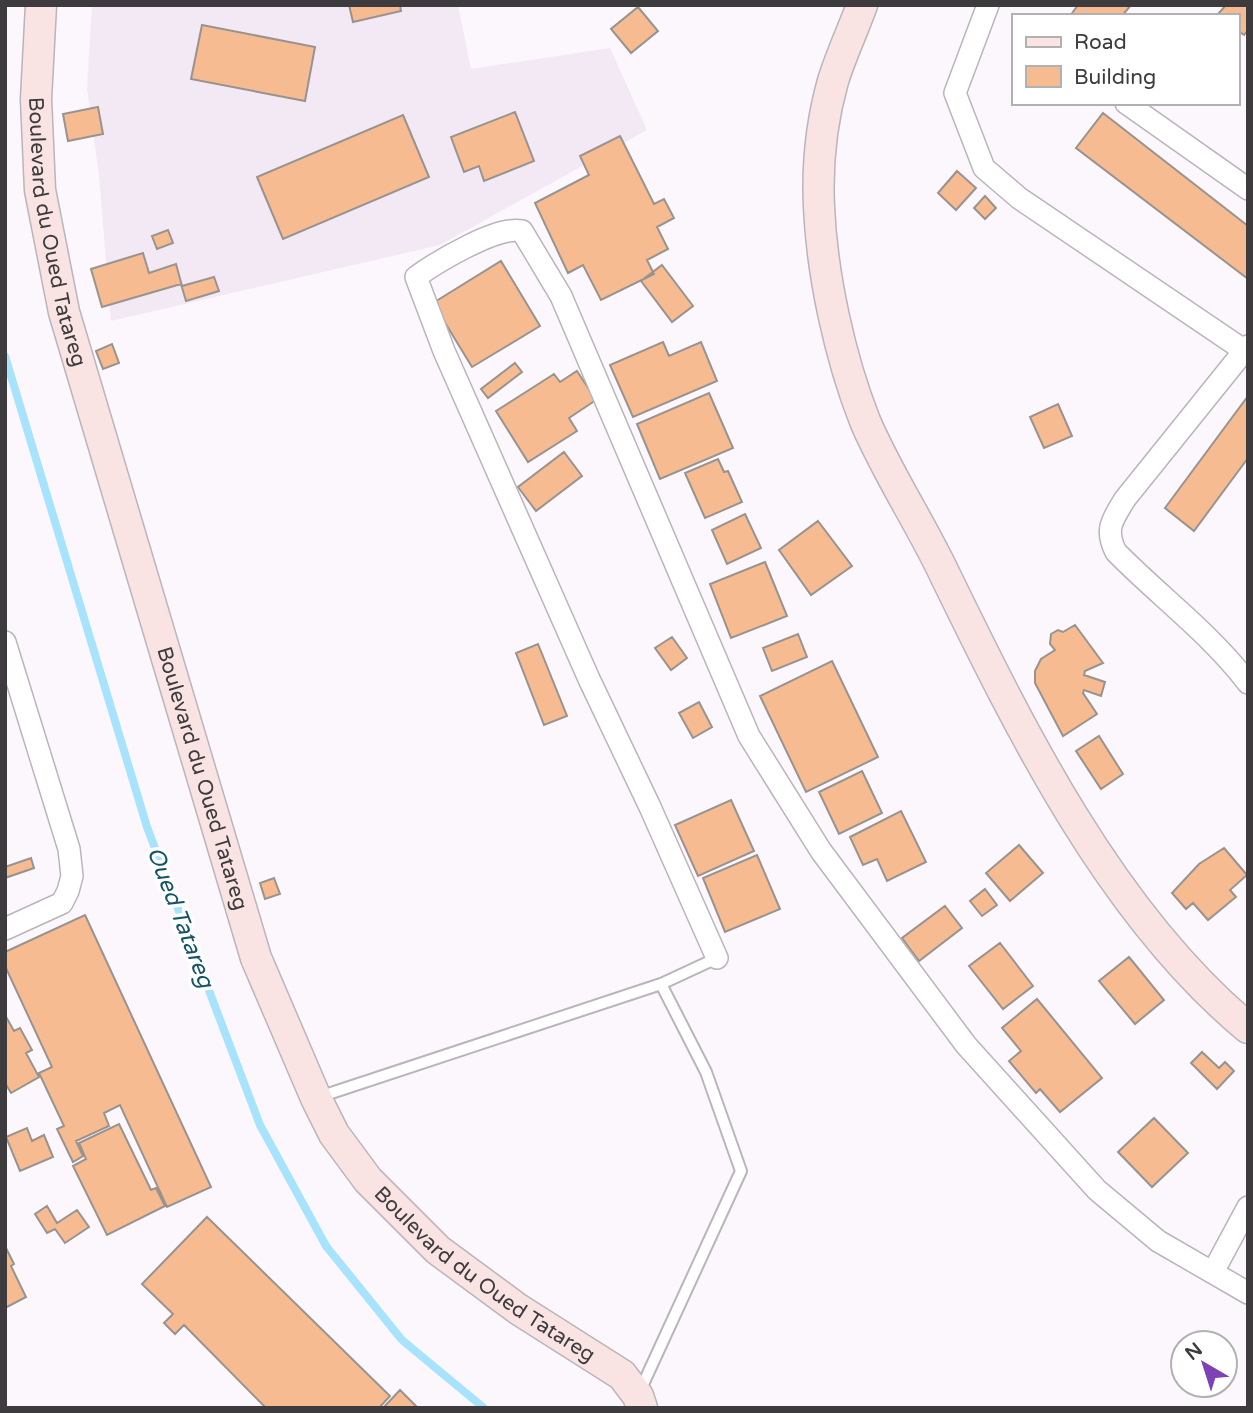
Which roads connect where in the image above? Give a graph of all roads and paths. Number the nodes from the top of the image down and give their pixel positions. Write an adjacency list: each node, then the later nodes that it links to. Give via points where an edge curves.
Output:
1 (41, 5): 13 (street, Boulevard du Oued Tatareg, via 36,99 40,190 64,312 256,958)
2 (862, 5): 12 (street, via 833,81 822,136 819,205 844,360 866,422 1072,817 1158,938)
3 (988, 5): 6 (street, via 955,93 984,168 1019,198)
4 (1129, 105): 5 (street)
5 (1248, 189)
6 (1247, 350): 8 (street, via 1125,499 1111,523 1110,540 1116,552 1179,608)
7 (5, 642): 9 (street, via 69,849 72,876 62,903)
8 (1248, 683)
9 (5, 929)
10 (717, 958): 11 (lane); 15 (street, via 455,376 416,277 500,232 522,231 561,296 749,736 821,851 966,1045 1097,1190 1158,1241)
11 (661, 984): 13 (lane); 17 (lane, via 706,1072 741,1171)
12 (1246, 1024)
13 (316, 1098): 17 (street, Boulevard du Oued Tatareg, via 334,1134 368,1180 438,1250 518,1310 622,1375)
14 (1248, 1207): 15 (street)
15 (1213, 1272): 16 (street)
16 (1248, 1293)
17 (640, 1402)

